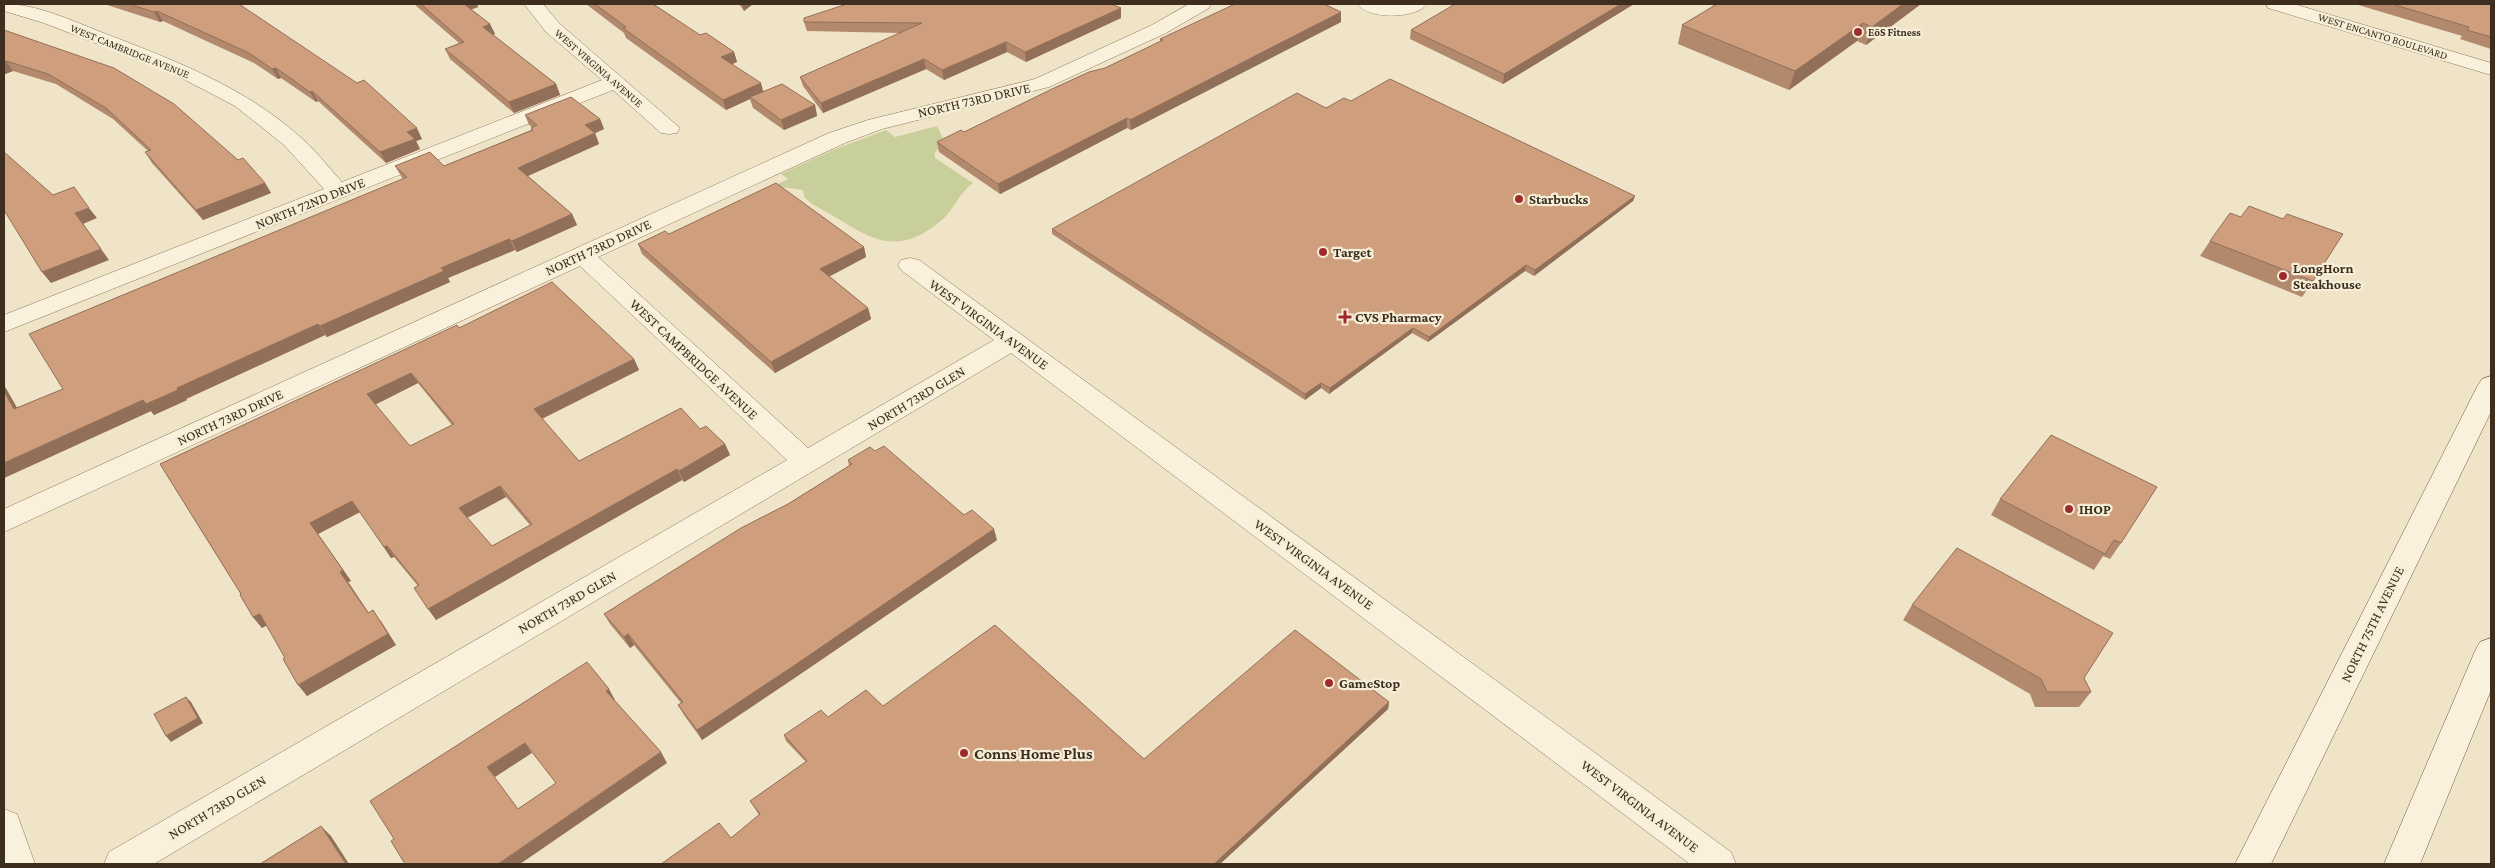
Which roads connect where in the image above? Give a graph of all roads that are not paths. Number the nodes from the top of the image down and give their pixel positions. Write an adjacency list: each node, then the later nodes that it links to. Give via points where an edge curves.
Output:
1 (534, 4): 8 (street, WEST VIRGINIA AVENUE, via 553,28)
2 (1202, 4): 11 (street, NORTH 73RD DRIVE, via 1159,29 1059,76 1016,90 875,124 837,138)
3 (1368, 4): 4 (street, via 1396,12)
4 (1418, 4)
5 (2274, 4): 7 (street, WEST ENCANTO BOULEVARD)
6 (4, 5): 10 (street, WEST CAMBRIDGE AVENUE, via 51,19 177,68 242,102 292,140)
7 (2491, 69)
8 (616, 82): 9 (street, WEST VIRGINIA AVENUE); 10 (street, NORTH 72ND DRIVE)
9 (669, 128)
10 (338, 192): 13 (street, NORTH 72ND DRIVE)
11 (582, 255): 16 (street, WEST CAMPBRIDGE AVENUE); 17 (street, NORTH 73RD DRIVE)
12 (910, 265): 14 (street, WEST VIRGINIA AVENUE)
13 (4, 323)
14 (1012, 341): 16 (street, NORTH 73RD GLEN); 22 (street, WEST VIRGINIA AVENUE)
15 (2491, 385): 23 (street, NORTH 75TH AVENUE)
16 (806, 462): 21 (street, NORTH 73RD GLEN)
17 (4, 521)
18 (2491, 652): 24 (street)
19 (4, 825): 20 (street)
20 (16, 864)
21 (122, 864)
22 (1718, 864)
23 (2254, 864)
24 (2402, 864)

